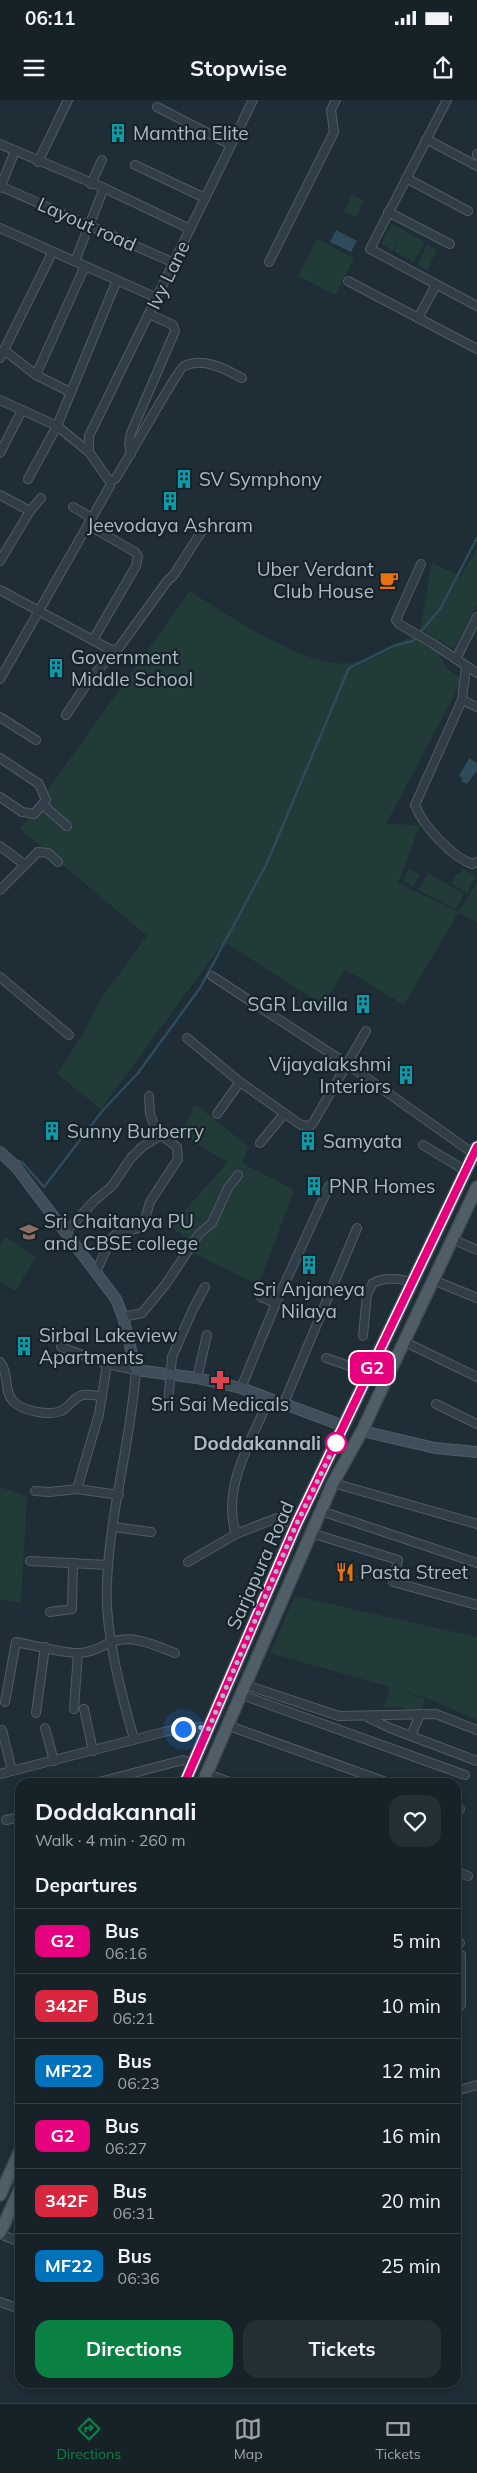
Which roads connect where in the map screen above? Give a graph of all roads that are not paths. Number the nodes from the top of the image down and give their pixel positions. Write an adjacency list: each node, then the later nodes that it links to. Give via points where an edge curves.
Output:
1 (68, 100): 11 (street)
2 (253, 100): 8 (street, Ivy Lane)
3 (336, 100): 27 (street, via 331,110 334,132)
4 (447, 100): 6 (street)
5 (157, 107): 8 (street)
6 (426, 139): 13 (street); 14 (street)
7 (0, 144): 9 (street)
8 (231, 146): 18 (street, Ivy Lane)
9 (15, 151): 11 (street); 16 (street)
10 (102, 160): 15 (street)
11 (38, 162): 15 (street)
12 (135, 165): 18 (street)
13 (477, 166)
14 (406, 178): 19 (street); 20 (street)
15 (91, 184): 17 (street)
16 (0, 186): 21 (street, Layout road)
17 (104, 188): 21 (street); 23 (street)
18 (205, 198): 23 (street, Ivy Lane)
19 (468, 210)
20 (388, 212): 24 (street); 32 (street, via 370,249)
21 (89, 225): 26 (street); 28 (street, Layout road)
22 (0, 228): 25 (street)
23 (190, 229): 28 (street, Ivy Lane)
24 (450, 244)
25 (52, 253): 26 (street); 38 (street)
26 (75, 261): 29 (street)
27 (269, 262)
28 (174, 263): 33 (street, Ivy Lane)
29 (85, 266): 30 (street); 40 (street)
30 (117, 280): 33 (street); 42 (street)
31 (348, 281): 36 (street)
32 (436, 284): 34 (street); 36 (street)
33 (157, 298): 35 (street, Ivy Lane)
34 (477, 306)
35 (149, 314): 46 (street, Ivy Lane, via 90,436); 48 (street, via 173,325 175,332 131,434)
36 (418, 318): 37 (street)
37 (477, 349)
38 (4, 350): 39 (street); 40 (street)
39 (0, 358)
40 (36, 375): 42 (street)
41 (242, 378): 48 (street, via 220,366 193,364 180,369)
42 (70, 392): 45 (street)
43 (0, 400): 44 (street)
44 (22, 410): 45 (street); 47 (street)
45 (57, 426): 46 (street); 49 (street)
46 (89, 452): 50 (street)
47 (0, 453)
48 (131, 454): 50 (street)
49 (28, 479)
50 (110, 482): 55 (street)
51 (0, 495): 54 (street)
52 (42, 498): 54 (street)
53 (73, 507): 55 (street)
54 (30, 511): 57 (street)
55 (90, 521): 60 (street); 62 (street, via 138,556 136,566)
56 (205, 526): 63 (street, via 174,576 118,649)
57 (0, 561)
58 (421, 564): 64 (street, via 396,617 397,622)
59 (0, 590): 60 (street)
60 (39, 611): 62 (street); 67 (street)
61 (477, 617): 64 (street)
62 (93, 640): 63 (street)
63 (111, 650): 70 (street, via 110,657 90,679)
64 (456, 659): 65 (street)
65 (466, 667): 66 (street); 68 (street)
66 (477, 673)
67 (0, 679)
68 (462, 700): 69 (street); 79 (street, via 416,804 419,815 454,854 472,864)
69 (477, 707)
70 (66, 715)
71 (0, 717): 72 (street)
72 (36, 740)
73 (0, 758): 75 (street, via 39,784 46,800)
74 (0, 797): 75 (street, via 26,813 34,814)
75 (43, 805): 76 (street)
76 (67, 826)
77 (0, 846): 80 (street)
78 (58, 862): 80 (street, via 40,851)
79 (477, 862)
80 (25, 865): 81 (street)
81 (0, 890)
82 (0, 976): 85 (street)
83 (212, 976): 87 (street)
84 (366, 1031): 87 (street)
85 (69, 1035)
86 (187, 1038): 88 (street)
87 (346, 1064): 91 (street, via 310,1126 301,1125); 95 (street)
88 (240, 1082): 90 (street); 91 (street)
89 (149, 1096): 92 (street, via 150,1114)
90 (217, 1114)
91 (284, 1114): 93 (street)
92 (158, 1135): 103 (street, via 131,1158 112,1186); 106 (street, via 164,1135 177,1147 178,1158 150,1202 144,1223 111,1239)
93 (260, 1143)
94 (423, 1145): 97 (street)
95 (475, 1150): 97 (main road, Sarjapura Road)
96 (1, 1153): 103 (main road)
97 (466, 1171): 108 (main road, Sarjapura Road)
98 (238, 1175): 113 (street, via 228,1188 212,1223 199,1234 166,1284 142,1313)
99 (329, 1186): 112 (street)
100 (477, 1187): 101 (main road, Sarjapura Road)
101 (474, 1202): 104 (main road, Sarjapura Road)
102 (357, 1228): 129 (street)
103 (66, 1232): 106 (main road)
104 (452, 1239): 105 (street); 107 (main road, Sarjapura Road)
105 (477, 1250)
106 (96, 1272): 113 (main road, via 116,1299)
107 (432, 1280): 111 (street); 116 (main road, Sarjapura Road)
108 (413, 1283): 115 (street, via 405,1280 373,1283 367,1294); 122 (main road, Sarjapura Road)
109 (205, 1287): 123 (street, via 180,1336)
110 (261, 1297): 112 (street)
111 (477, 1298)
112 (276, 1303): 126 (street)
113 (123, 1317): 121 (main road)
114 (208, 1335): 125 (street)
115 (363, 1336)
116 (403, 1341): 124 (street); 134 (main road, Sarjapura Road)
117 (61, 1347): 120 (street)
118 (326, 1358): 122 (street)
119 (0, 1362): 127 (street, via 6,1375 8,1395 14,1403 39,1412 62,1411 82,1395)
120 (107, 1364): 121 (street); 127 (street)
121 (136, 1370): 123 (main road); 139 (street)
122 (370, 1373): 133 (main road, Sarjapura Road)
123 (170, 1374): 125 (main road); 130 (street)
124 (477, 1377)
125 (197, 1378): 126 (main road)
126 (242, 1388): 128 (main road)
127 (102, 1396): 137 (street)
128 (269, 1399): 129 (main road); 146 (street, via 241,1459 232,1515)
129 (284, 1403): 133 (main road)
130 (168, 1404)
131 (436, 1404): 132 (street)
132 (477, 1424)
133 (344, 1426): 142 (main road, Sarjapura Road)
134 (362, 1431): 135 (main road, via 436,1448); 136 (main road, Sarjapura Road)
135 (477, 1452)
136 (333, 1483): 140 (main road, Sarjapura Road); 141 (street)
137 (77, 1489): 138 (street); 139 (street)
138 (35, 1491)
139 (119, 1495): 143 (street)
140 (321, 1511): 145 (main road, Sarjapura Road); 150 (street)
141 (477, 1524)
142 (296, 1525): 146 (street, via 277,1518); 168 (main road, Sarjapura Road)
143 (114, 1527): 144 (street); 151 (street)
144 (152, 1532)
145 (311, 1533): 152 (street, via 398,1560 393,1582); 158 (main road, Sarjapura Road)
146 (236, 1534): 148 (street)
147 (30, 1561): 149 (street)
148 (188, 1562)
149 (73, 1563): 151 (street); 153 (street, via 72,1609)
150 (477, 1563)
151 (108, 1565): 154 (street)
152 (477, 1605)
153 (50, 1612)
154 (112, 1642): 156 (street, via 130,1639); 157 (street, via 98,1650); 171 (street, via 122,1698)
155 (45, 1647): 157 (street); 159 (street, via 16,1642); 162 (street)
156 (175, 1653)
157 (78, 1654): 160 (street)
158 (244, 1690): 164 (street, via 339,1716); 165 (main road, Sarjapura Road); 178 (street)
159 (5, 1702)
160 (74, 1709)
161 (84, 1709): 172 (street)
162 (36, 1713)
163 (420, 1714): 164 (street); 169 (street, via 436,1714); 170 (street)
164 (368, 1717): 170 (street)
165 (229, 1726): 181 (main road, Sarjapura Road); 182 (street)
166 (46, 1728): 173 (street)
167 (2, 1730): 176 (street)
168 (208, 1730): 171 (street, via 199,1727); 175 (main road, Sarjapura Road)
169 (477, 1730)
170 (411, 1736): 174 (street)
171 (134, 1739): 172 (street)
172 (93, 1751): 173 (street)
173 (54, 1761): 176 (street)
174 (477, 1761)
175 (193, 1765): 179 (street, via 183,1760); 180 (main road, Sarjapura Road)
176 (12, 1772): 177 (street)
177 (0, 1774)
178 (465, 1776)
179 (114, 1778)
180 (187, 1778)
181 (205, 1778)
182 (375, 1778)
183 (15, 1818): 184 (street)
184 (6, 1820)
185 (461, 1873): 186 (street)
186 (468, 1876)
187 (461, 1955): 188 (street)
188 (461, 2005)
189 (477, 2085): 190 (street)
190 (461, 2090)
191 (15, 2162): 192 (main road)
192 (0, 2195)
193 (15, 2200): 194 (main road)
194 (0, 2233): 195 (street)
195 (15, 2240)
196 (0, 2302): 197 (street)
197 (15, 2307)

